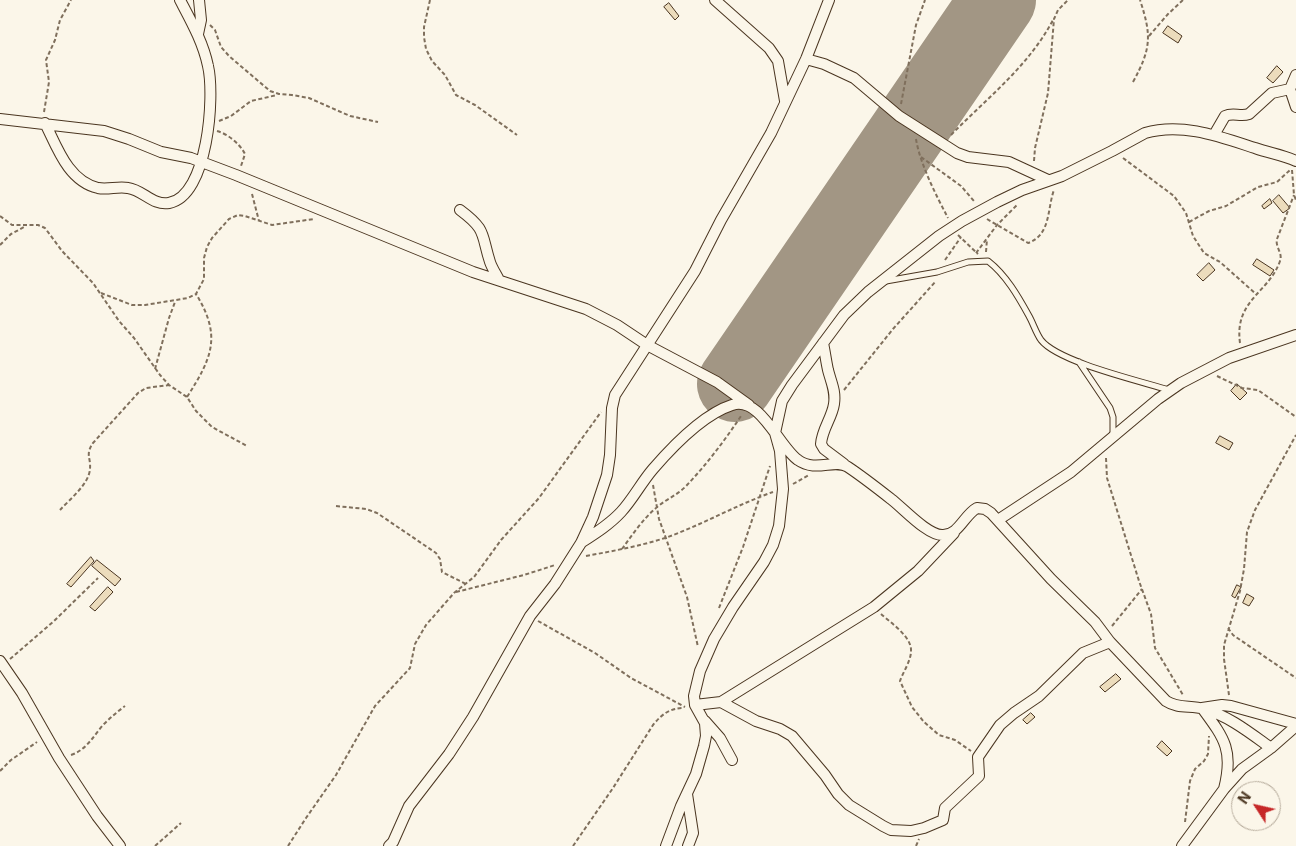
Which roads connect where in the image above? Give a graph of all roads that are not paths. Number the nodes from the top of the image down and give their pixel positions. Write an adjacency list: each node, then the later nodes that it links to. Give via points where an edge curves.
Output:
1 (180, 0): 5 (street)
2 (199, 0): 5 (street, via 201,20)
3 (715, 0): 9 (street, via 770,48 778,61)
4 (829, 0): 6 (street)
5 (198, 34): 15 (street, via 209,75)
6 (806, 59): 9 (street); 16 (street, via 854,78 899,116 942,144 968,157 1009,162)
7 (1296, 75): 8 (street)
8 (1290, 89): 10 (street); 13 (street, via 1272,92 1249,114 1225,116)
9 (786, 101): 22 (street, via 695,271)
10 (1296, 107)
11 (0, 119): 12 (street)
12 (45, 123): 15 (street, via 104,131 161,152); 15 (street, via 70,170 88,185 99,188 126,187 157,202 177,201 195,180)
13 (1214, 135): 14 (street); 16 (street, via 1179,129 1153,130)
14 (1296, 161)
15 (202, 162): 18 (street)
16 (1048, 180): 19 (street, via 981,210)
17 (460, 210): 18 (street, via 484,235 490,263)
18 (499, 280): 22 (street, via 586,308)
19 (880, 282): 21 (street, via 844,315); 23 (lane, via 938,272 968,262 988,261 1009,282 1040,339)
20 (1296, 335): 24 (street, via 1242,353)
21 (823, 343): 26 (street, via 782,401); 28 (street, via 834,384 834,402 820,444)
22 (647, 346): 25 (street, via 717,382); 31 (street, via 615,395 607,475)
23 (1079, 362): 24 (lane); 27 (lane, via 1110,408 1113,417)
24 (1171, 391): 27 (street)
25 (750, 407): 26 (street); 31 (street, via 733,404 716,412 652,470 622,512)
26 (775, 433): 28 (street, via 798,460 810,466); 35 (street, via 783,489 779,526 764,562 714,638 700,671)
27 (1110, 440): 29 (street, via 1071,472)
28 (844, 464): 30 (street, via 934,534 945,535)
29 (998, 520): 30 (street, via 985,509 977,508); 32 (street)
30 (956, 530): 34 (street, via 918,571 874,607)
31 (581, 543): 46 (street, via 530,616 449,754 409,806)
32 (1108, 638): 34 (street, via 1083,653 1039,696 1000,726 978,757 979,776 945,808 943,820 911,831 891,830 849,805 792,736); 36 (street, via 1166,701 1177,706)
33 (1, 663): 45 (street, via 22,693 58,758)
34 (721, 702): 35 (street)
35 (695, 705): 39 (street)
36 (1202, 708): 37 (street, via 1231,706); 41 (street, via 1242,727); 43 (street, via 1216,726 1227,751 1229,764)
37 (1270, 716): 38 (street); 40 (street)
38 (1296, 717)
39 (703, 718): 42 (street, via 720,738); 44 (street, via 704,746)
40 (1296, 725): 41 (street)
41 (1271, 748): 43 (street, via 1242,769)
42 (732, 760)
43 (1224, 788): 49 (street)
44 (686, 794): 47 (street); 48 (street, via 693,833)
45 (120, 846)
46 (389, 846)
47 (666, 846)
48 (688, 846)
49 (1182, 846)

